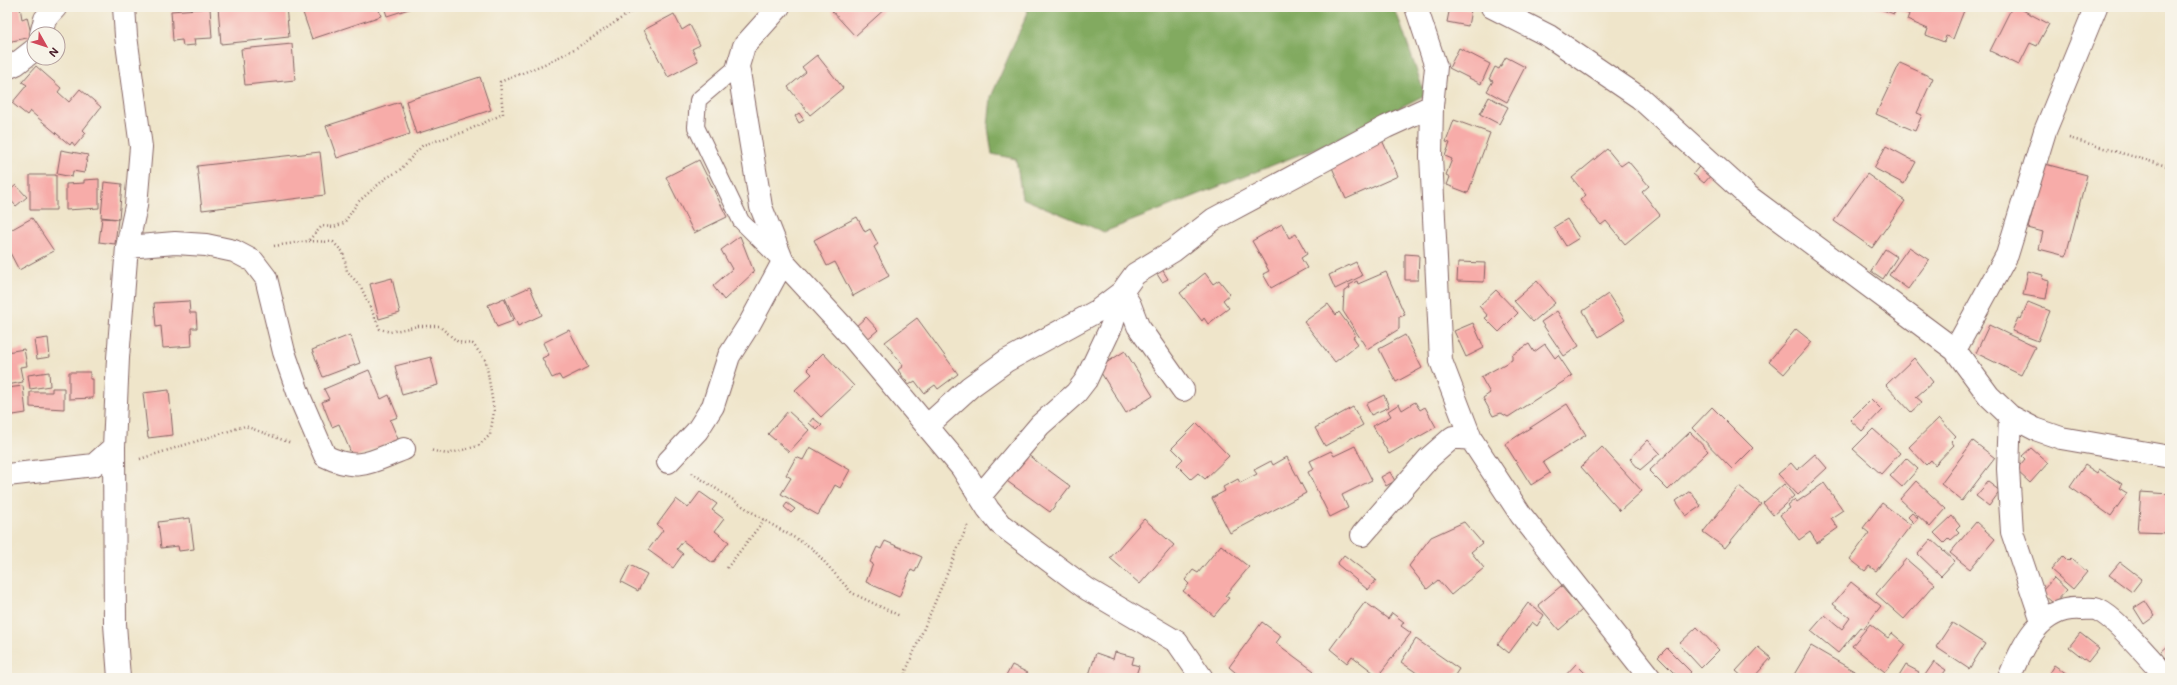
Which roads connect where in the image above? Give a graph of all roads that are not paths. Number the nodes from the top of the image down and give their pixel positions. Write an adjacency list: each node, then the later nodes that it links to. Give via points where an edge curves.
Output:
1 (56, 7): 7 (street, via 45,19)
2 (124, 7): 12 (street, via 141,147 136,206)
3 (779, 7): 9 (street, via 744,46)
4 (1416, 7): 11 (street, via 1436,67)
5 (1492, 7): 15 (street, via 1549,36 1640,98 1748,196)
6 (2096, 7): 15 (street, via 2045,131 2007,255)
7 (43, 26)
8 (26, 56): 10 (street)
9 (738, 66): 13 (street, via 761,207); 13 (lane, via 698,100 696,128 741,220)
10 (7, 68)
11 (1432, 106): 14 (street, via 1386,127 1214,219 1173,251 1135,274); 19 (street, via 1431,156 1441,361)
12 (128, 247): 20 (street, via 118,358); 21 (street, via 175,243 206,246 234,251 253,261 266,278 284,352 325,456 340,463 359,465)
13 (782, 262): 18 (street, via 853,338); 23 (street, via 750,323 729,356 713,406 697,431)
14 (1122, 292): 16 (street, via 1138,326); 18 (street, via 1096,311 1006,361 970,387); 25 (street, via 1112,325 1086,380 1040,425)
15 (1955, 350): 17 (street, via 1989,396)
16 (1183, 390)
17 (2010, 416): 22 (street, via 2035,429 2061,438); 27 (street, via 2008,469 2012,532)
18 (927, 426): 25 (street, via 962,468)
19 (1471, 440): 26 (street, via 1453,437 1441,447); 30 (street, via 1521,515)
20 (114, 447): 24 (street, via 94,464); 28 (street, via 115,624)
21 (404, 449)
22 (2170, 457)
23 (668, 462)
24 (7, 475)
25 (980, 496): 29 (street, via 1000,524 1087,590 1177,642)
26 (1362, 535)
27 (2042, 621): 31 (street, via 2023,645); 32 (street, via 2070,608 2097,610 2119,626)
28 (119, 678)
29 (1202, 678)
30 (1650, 678)
31 (2009, 678)
32 (2168, 678)

